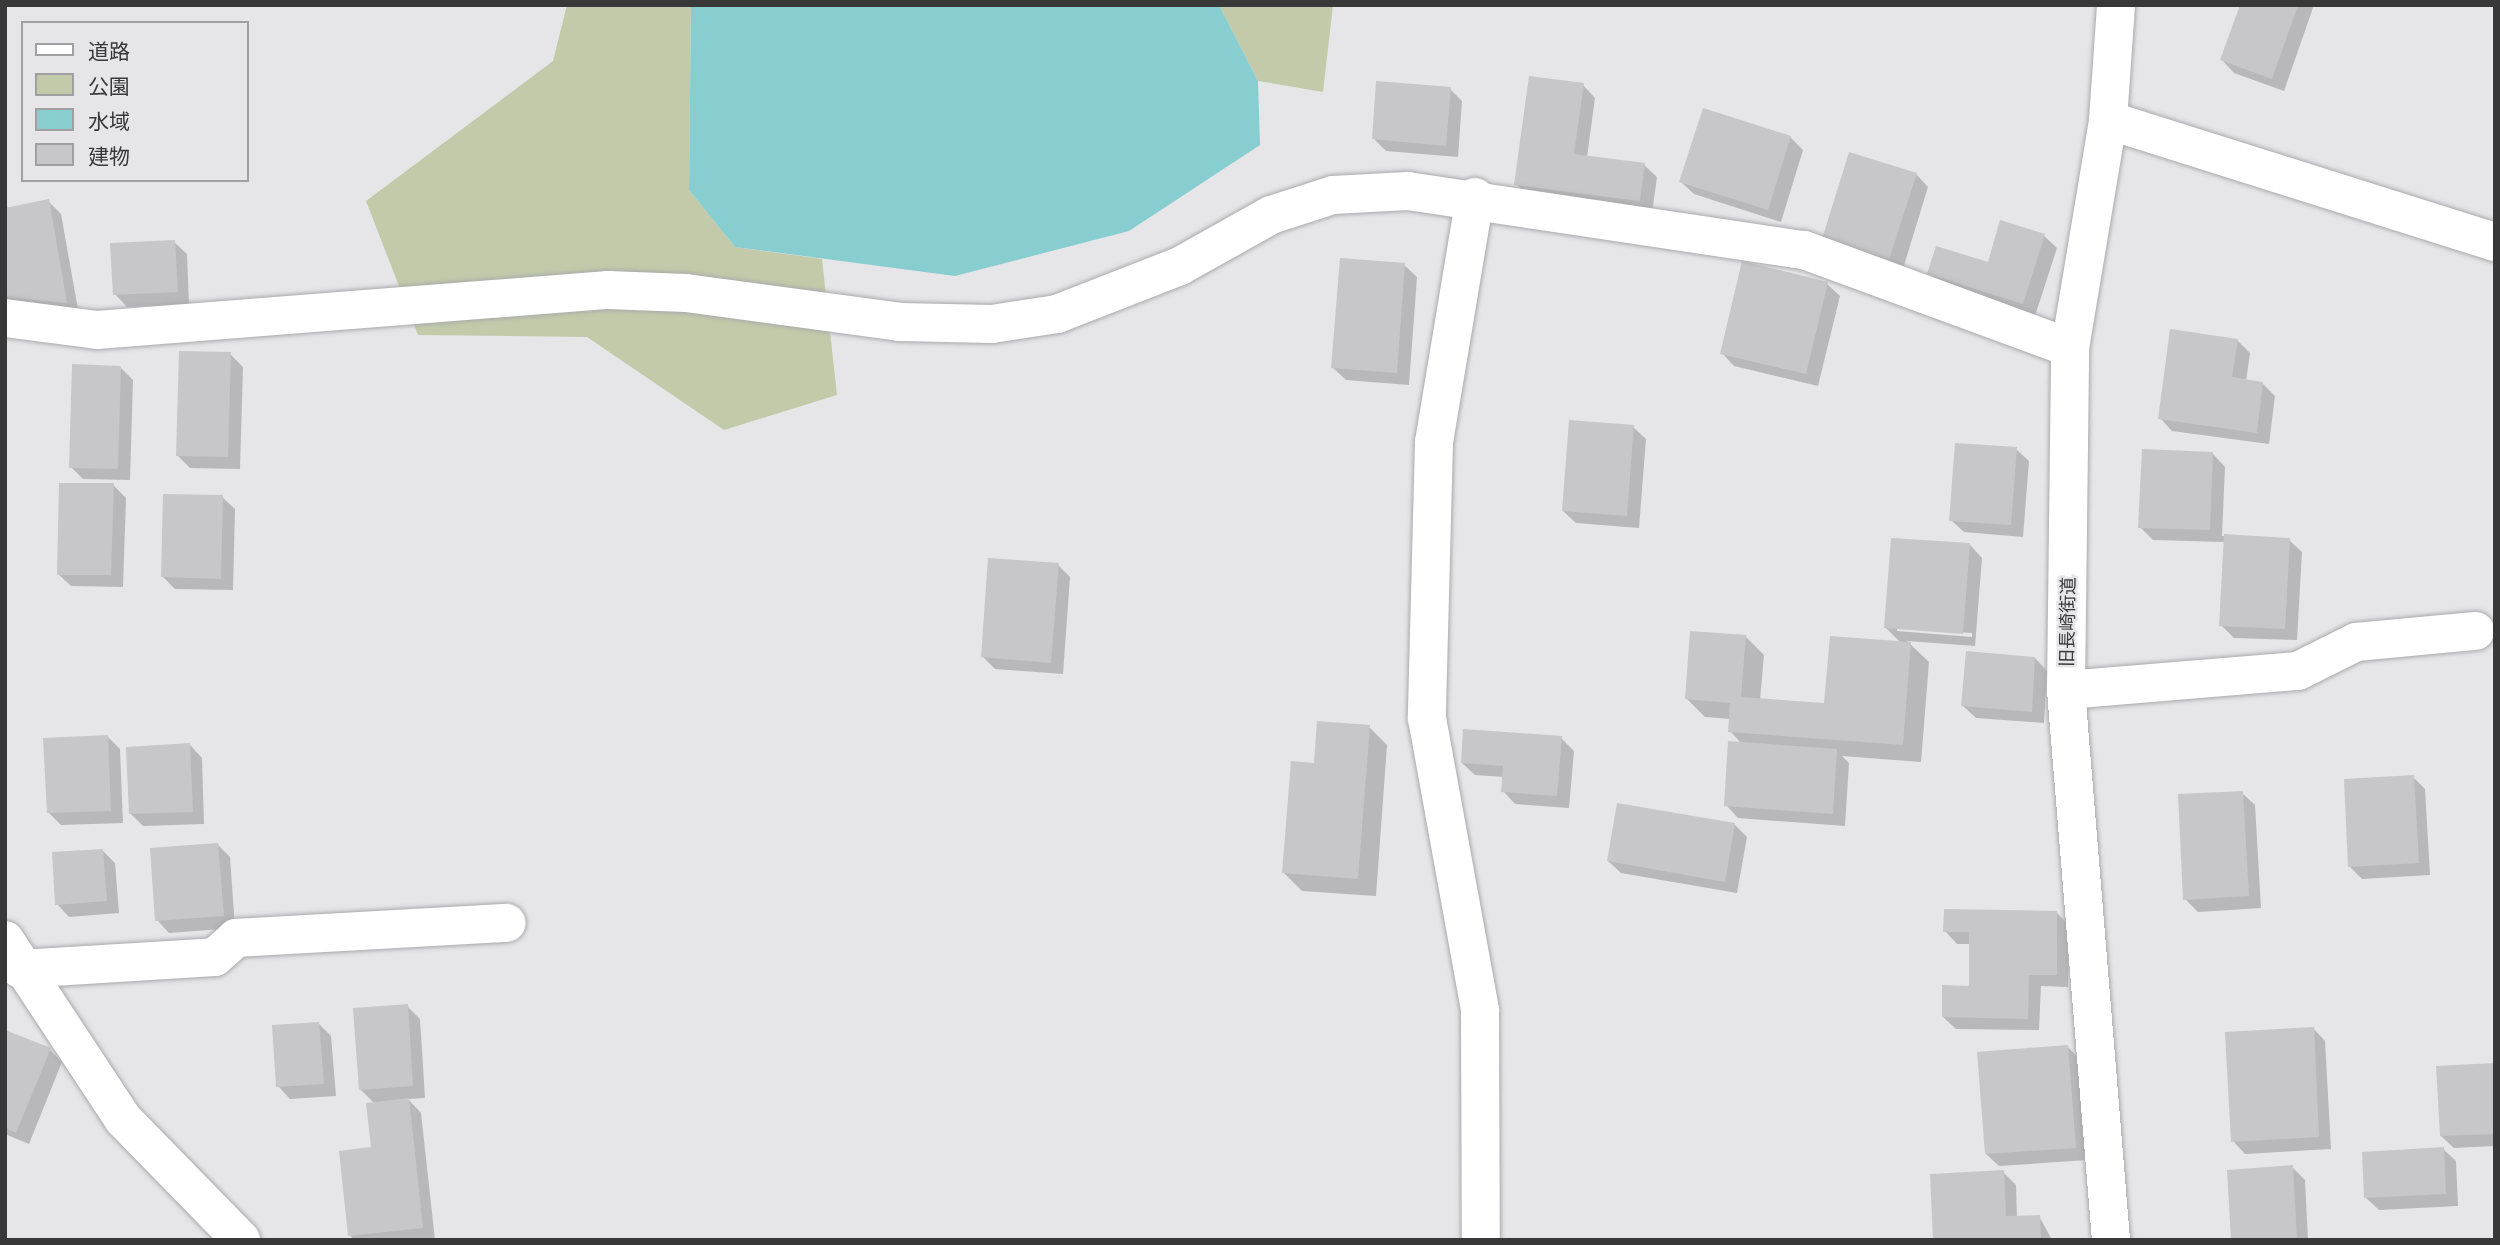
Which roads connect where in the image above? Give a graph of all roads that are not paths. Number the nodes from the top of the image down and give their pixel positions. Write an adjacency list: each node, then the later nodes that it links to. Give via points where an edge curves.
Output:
1 (2116, 5): 2 (street, 旧長崎街道)
2 (2108, 120): 4 (street); 6 (street, 旧長崎街道)
3 (1475, 197): 5 (street, via 1333,195 1271,215 1180,266 1057,314 992,324 900,322 686,293 608,290 97,330); 6 (street, via 1804,250); 12 (street, via 1434,442 1427,718 1480,1010)
4 (2495, 242)
5 (5, 318)
6 (2070, 348): 8 (street, 旧長崎街道)
7 (2475, 631): 8 (street, via 2356,642 2298,671)
8 (2066, 690): 13 (street, 旧長崎街道)
9 (507, 923): 10 (street, via 236,938 215,957)
10 (13, 954): 11 (street, via 123,1119)
11 (242, 1240)
12 (1481, 1240)
13 (2111, 1240)

